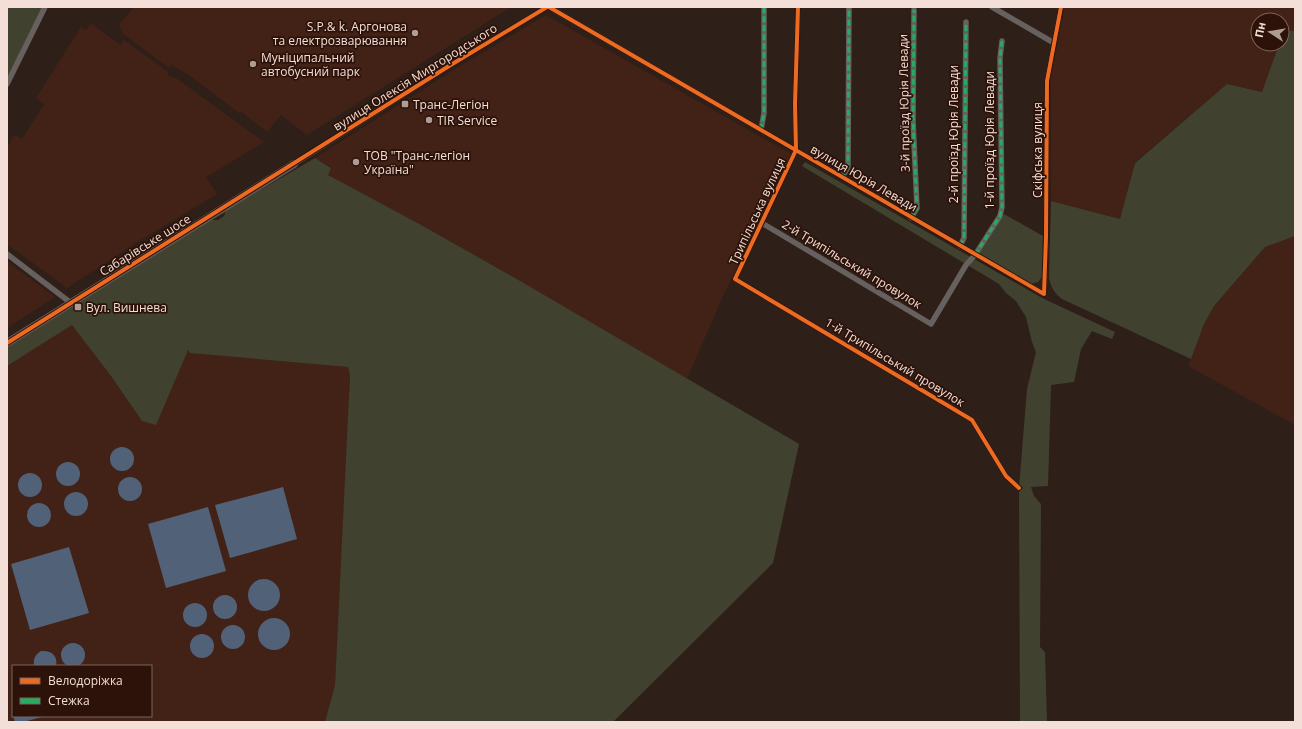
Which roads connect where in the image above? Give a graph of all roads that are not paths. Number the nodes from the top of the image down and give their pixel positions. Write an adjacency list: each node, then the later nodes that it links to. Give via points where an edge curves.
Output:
1 (45, 7): 12 (street)
2 (548, 7): 13 (street, вулиця Юрія Левади); 15 (street, вулиця Олексія Миргородського)
3 (764, 7): 13 (street, via 764,113)
4 (798, 7): 14 (street)
5 (849, 7): 16 (street, via 848,167)
6 (992, 7): 11 (street)
7 (1062, 7): 11 (street, Скіфська вулиця)
8 (914, 10): 17 (street, 3-й проїзд Юрія Левади, via 913,120 917,208)
9 (966, 22): 19 (street, 2-й проїзд Юрія Левади, via 964,238)
10 (1002, 41): 21 (street, 1-й проїзд Юрія Левади, via 1002,207 1000,216)
11 (1054, 43): 23 (street, Скіфська вулиця, via 1047,81)
12 (7, 84)
13 (761, 130): 14 (street, вулиця Юрія Левади)
14 (796, 150): 16 (street, вулиця Юрія Левади); 18 (street, Трипільська вулиця)
15 (294, 164): 24 (street, Сабарівське шосе)
16 (842, 177): 17 (street, вулиця Юрія Левади)
17 (911, 218): 19 (street, вулиця Юрія Левади)
18 (762, 223): 22 (street, Трипільська вулиця); 25 (street, 2-й Трипільський провулок)
19 (960, 246): 21 (street, вулиця Юрія Левади)
20 (7, 254): 24 (street)
21 (975, 255): 23 (street, вулиця Юрія Левади); 25 (street, 1-й проїзд Юрія Левади, via 966,265)
22 (735, 279): 27 (street, 1-й Трипільський провулок, via 972,420 1006,476)
23 (1044, 294)
24 (71, 303): 26 (street, Сабарівське шосе)
25 (931, 324)
26 (7, 343)
27 (1019, 488)

